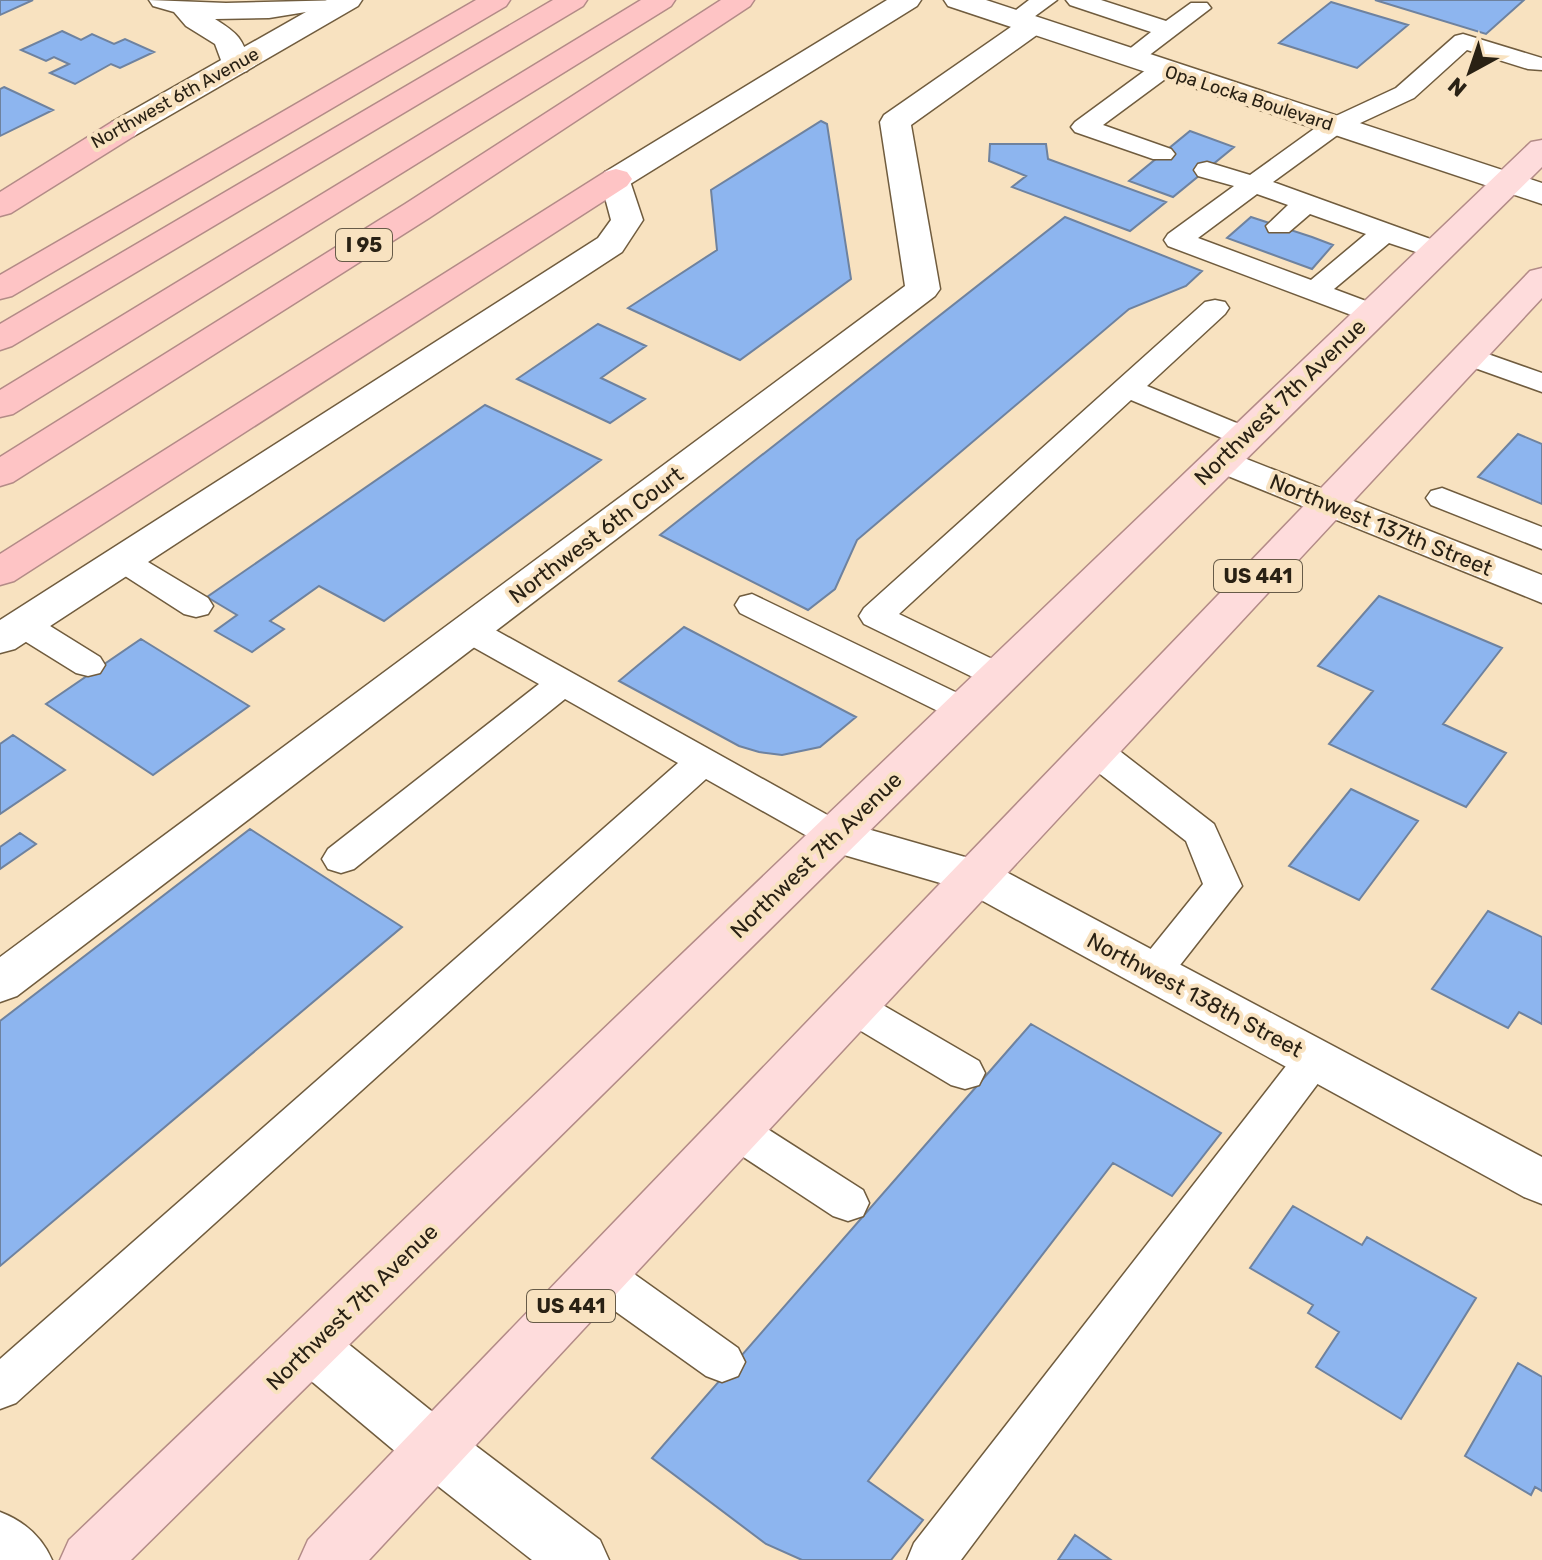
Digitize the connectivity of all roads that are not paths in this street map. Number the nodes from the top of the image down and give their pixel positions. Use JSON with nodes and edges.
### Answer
{"nodes":[{"id":1,"x":333,"y":0,"type":"edge"},
{"id":2,"x":348,"y":0,"type":"edge"},
{"id":3,"x":496,"y":0,"type":"edge"},
{"id":4,"x":573,"y":0,"type":"edge"},
{"id":5,"x":661,"y":0,"type":"edge"},
{"id":6,"x":907,"y":0,"type":"edge"},
{"id":7,"x":958,"y":0,"type":"edge"},
{"id":8,"x":1078,"y":0,"type":"edge"},
{"id":9,"x":1179,"y":2,"type":"edge"},
{"id":10,"x":174,"y":4,"type":"edge"},
{"id":11,"x":732,"y":5,"type":"edge"},
{"id":12,"x":1031,"y":15,"type":"edge"},
{"id":13,"x":1169,"y":30,"type":"junction"},
{"id":14,"x":1130,"y":58,"type":"junction"},
{"id":15,"x":236,"y":65,"type":"junction"},
{"id":16,"x":1163,"y":69,"type":"junction"},
{"id":17,"x":1536,"y":70,"type":"edge"},
{"id":18,"x":1334,"y":126,"type":"junction"},
{"id":19,"x":123,"y":129,"type":"junction"},
{"id":20,"x":1130,"y":142,"type":"junction"},
{"id":21,"x":1542,"y":149,"type":"edge"},
{"id":22,"x":1221,"y":175,"type":"junction"},
{"id":23,"x":616,"y":179,"type":"junction"},
{"id":24,"x":1508,"y":183,"type":"junction"},
{"id":25,"x":0,"y":192,"type":"edge"},
{"id":26,"x":1280,"y":192,"type":"junction"},
{"id":27,"x":1542,"y":194,"type":"edge"},
{"id":28,"x":1308,"y":202,"type":"junction"},
{"id":29,"x":0,"y":206,"type":"edge"},
{"id":30,"x":1339,"y":214,"type":"junction"},
{"id":31,"x":1251,"y":217,"type":"dead end"},
{"id":32,"x":1279,"y":226,"type":"dead end"},
{"id":33,"x":1386,"y":231,"type":"junction"},
{"id":34,"x":1312,"y":237,"type":"dead end"},
{"id":35,"x":1437,"y":251,"type":"junction"},
{"id":36,"x":1538,"y":288,"type":"edge"},
{"id":37,"x":0,"y":289,"type":"edge"},
{"id":38,"x":1315,"y":291,"type":"junction"},
{"id":39,"x":1215,"y":308,"type":"dead end"},
{"id":40,"x":1372,"y":313,"type":"junction"},
{"id":41,"x":0,"y":339,"type":"edge"},
{"id":42,"x":1468,"y":356,"type":"junction"},
{"id":43,"x":1542,"y":383,"type":"edge"},
{"id":44,"x":1127,"y":388,"type":"junction"},
{"id":45,"x":0,"y":406,"type":"edge"},
{"id":46,"x":1233,"y":448,"type":"junction"},
{"id":47,"x":0,"y":474,"type":"edge"},
{"id":48,"x":1442,"y":498,"type":"dead end"},
{"id":49,"x":1327,"y":503,"type":"junction"},
{"id":50,"x":1498,"y":521,"type":"junction"},
{"id":51,"x":1542,"y":539,"type":"edge"},
{"id":52,"x":122,"y":560,"type":"junction"},
{"id":53,"x":1467,"y":560,"type":"junction"},
{"id":54,"x":0,"y":572,"type":"edge"},
{"id":55,"x":1542,"y":590,"type":"edge"},
{"id":56,"x":752,"y":605,"type":"dead end"},
{"id":57,"x":196,"y":606,"type":"dead end"},
{"id":58,"x":469,"y":630,"type":"junction"},
{"id":59,"x":11,"y":632,"type":"edge"},
{"id":60,"x":88,"y":665,"type":"dead end"},
{"id":61,"x":999,"y":676,"type":"junction"},
{"id":62,"x":563,"y":683,"type":"junction"},
{"id":63,"x":964,"y":710,"type":"junction"},
{"id":64,"x":1095,"y":751,"type":"junction"},
{"id":65,"x":703,"y":761,"type":"junction"},
{"id":66,"x":836,"y":836,"type":"junction"},
{"id":67,"x":341,"y":859,"type":"dead end"},
{"id":68,"x":977,"y":877,"type":"junction"},
{"id":69,"x":1152,"y":972,"type":"junction"},
{"id":70,"x":0,"y":983,"type":"edge"},
{"id":71,"x":855,"y":1008,"type":"junction"},
{"id":72,"x":1314,"y":1059,"type":"junction"},
{"id":73,"x":965,"y":1073,"type":"dead end"},
{"id":74,"x":737,"y":1131,"type":"junction"},
{"id":75,"x":1542,"y":1182,"type":"edge"},
{"id":76,"x":848,"y":1203,"type":"dead end"},
{"id":77,"x":600,"y":1275,"type":"junction"},
{"id":78,"x":311,"y":1347,"type":"junction"},
{"id":79,"x":722,"y":1362,"type":"dead end"},
{"id":80,"x":0,"y":1388,"type":"edge"},
{"id":81,"x":435,"y":1449,"type":"junction"},
{"id":82,"x":0,"y":1535,"type":"edge"},
{"id":83,"x":28,"y":1560,"type":"edge"},
{"id":84,"x":90,"y":1560,"type":"edge"},
{"id":85,"x":329,"y":1560,"type":"edge"},
{"id":86,"x":579,"y":1560,"type":"edge"},
{"id":87,"x":931,"y":1560,"type":"edge"}],
"edges":[{"from":1,"to":10,"type":"street"},
{"from":2,"to":15,"type":"street","name":"Northwest 6th Avenue"},
{"from":3,"to":37,"type":"highway"},
{"from":4,"to":41,"type":"highway"},
{"from":5,"to":45,"type":"highway"},
{"from":6,"to":23,"type":"street"},
{"from":7,"to":12,"type":"street","name":"Opa Locka Boulevard"},
{"from":8,"to":13,"type":"lane"},
{"from":9,"to":13,"type":"lane"},
{"from":10,"to":15,"type":"street"},
{"from":11,"to":47,"type":"highway","number":"I 95"},
{"from":12,"to":14,"type":"street","name":"Opa Locka Boulevard"},
{"from":12,"to":58,"type":"street","name":"Northwest 6th Court"},
{"from":13,"to":14,"type":"lane"},
{"from":14,"to":16,"type":"street","name":"Opa Locka Boulevard"},
{"from":15,"to":19,"type":"street","name":"Northwest 6th Avenue"},
{"from":16,"to":18,"type":"street","name":"Opa Locka Boulevard"},
{"from":16,"to":20,"type":"lane"},
{"from":17,"to":18,"type":"lane"},
{"from":18,"to":22,"type":"lane"},
{"from":18,"to":24,"type":"street","name":"Opa Locka Boulevard"},
{"from":19,"to":25,"type":"street","name":"Northwest 6th Avenue"},
{"from":19,"to":29,"type":"highway"},
{"from":20,"to":20,"type":"lane"},
{"from":21,"to":24,"type":"main road","name":"Northwest 7th Avenue"},
{"from":22,"to":26,"type":"lane"},
{"from":22,"to":38,"type":"lane"},
{"from":23,"to":52,"type":"street"},
{"from":23,"to":54,"type":"highway"},
{"from":24,"to":27,"type":"street","name":"Opa Locka Boulevard"},
{"from":24,"to":35,"type":"main road","name":"Northwest 7th Avenue"},
{"from":26,"to":28,"type":"lane"},
{"from":26,"to":31,"type":"lane"},
{"from":28,"to":30,"type":"lane"},
{"from":28,"to":32,"type":"lane"},
{"from":30,"to":33,"type":"lane"},
{"from":30,"to":34,"type":"lane"},
{"from":33,"to":35,"type":"lane"},
{"from":33,"to":38,"type":"lane"},
{"from":35,"to":40,"type":"main road","name":"Northwest 7th Avenue"},
{"from":36,"to":42,"type":"main road","number":"US 441"},
{"from":38,"to":40,"type":"lane"},
{"from":39,"to":44,"type":"lane"},
{"from":40,"to":46,"type":"main road","name":"Northwest 7th Avenue"},
{"from":42,"to":43,"type":"lane"},
{"from":42,"to":49,"type":"main road","number":"US 441"},
{"from":44,"to":46,"type":"lane"},
{"from":44,"to":61,"type":"lane"},
{"from":46,"to":49,"type":"street","name":"Northwest 137th Street"},
{"from":46,"to":61,"type":"main road","name":"Northwest 7th Avenue"},
{"from":48,"to":50,"type":"lane"},
{"from":49,"to":53,"type":"street","name":"Northwest 137th Street"},
{"from":49,"to":64,"type":"main road","number":"US 441"},
{"from":50,"to":51,"type":"lane"},
{"from":50,"to":53,"type":"lane"},
{"from":52,"to":57,"type":"lane"},
{"from":52,"to":59,"type":"street"},
{"from":53,"to":55,"type":"street","name":"Northwest 137th Street"},
{"from":56,"to":63,"type":"lane"},
{"from":58,"to":62,"type":"lane"},
{"from":58,"to":70,"type":"street","name":"Northwest 6th Court"},
{"from":59,"to":60,"type":"lane"},
{"from":61,"to":63,"type":"main road","name":"Northwest 7th Avenue"},
{"from":62,"to":65,"type":"lane"},
{"from":62,"to":67,"type":"lane"},
{"from":63,"to":66,"type":"main road","name":"Northwest 7th Avenue"},
{"from":64,"to":68,"type":"main road","number":"US 441"},
{"from":64,"to":69,"type":"lane"},
{"from":65,"to":66,"type":"lane"},
{"from":65,"to":80,"type":"lane"},
{"from":66,"to":68,"type":"street","name":"Northwest 138th Street"},
{"from":66,"to":78,"type":"main road","name":"Northwest 7th Avenue"},
{"from":68,"to":69,"type":"street","name":"Northwest 138th Street"},
{"from":68,"to":71,"type":"main road","number":"US 441"},
{"from":69,"to":72,"type":"street","name":"Northwest 138th Street"},
{"from":71,"to":73,"type":"lane"},
{"from":71,"to":74,"type":"main road","number":"US 441"},
{"from":72,"to":75,"type":"street","name":"Northwest 138th Street"},
{"from":72,"to":87,"type":"lane"},
{"from":74,"to":76,"type":"lane"},
{"from":74,"to":77,"type":"main road","number":"US 441"},
{"from":77,"to":79,"type":"lane"},
{"from":77,"to":81,"type":"main road","number":"US 441"},
{"from":78,"to":81,"type":"street"},
{"from":78,"to":84,"type":"main road","name":"Northwest 7th Avenue"},
{"from":81,"to":85,"type":"main road","number":"US 441"},
{"from":81,"to":86,"type":"street"},
{"from":82,"to":83,"type":"lane"}]}
